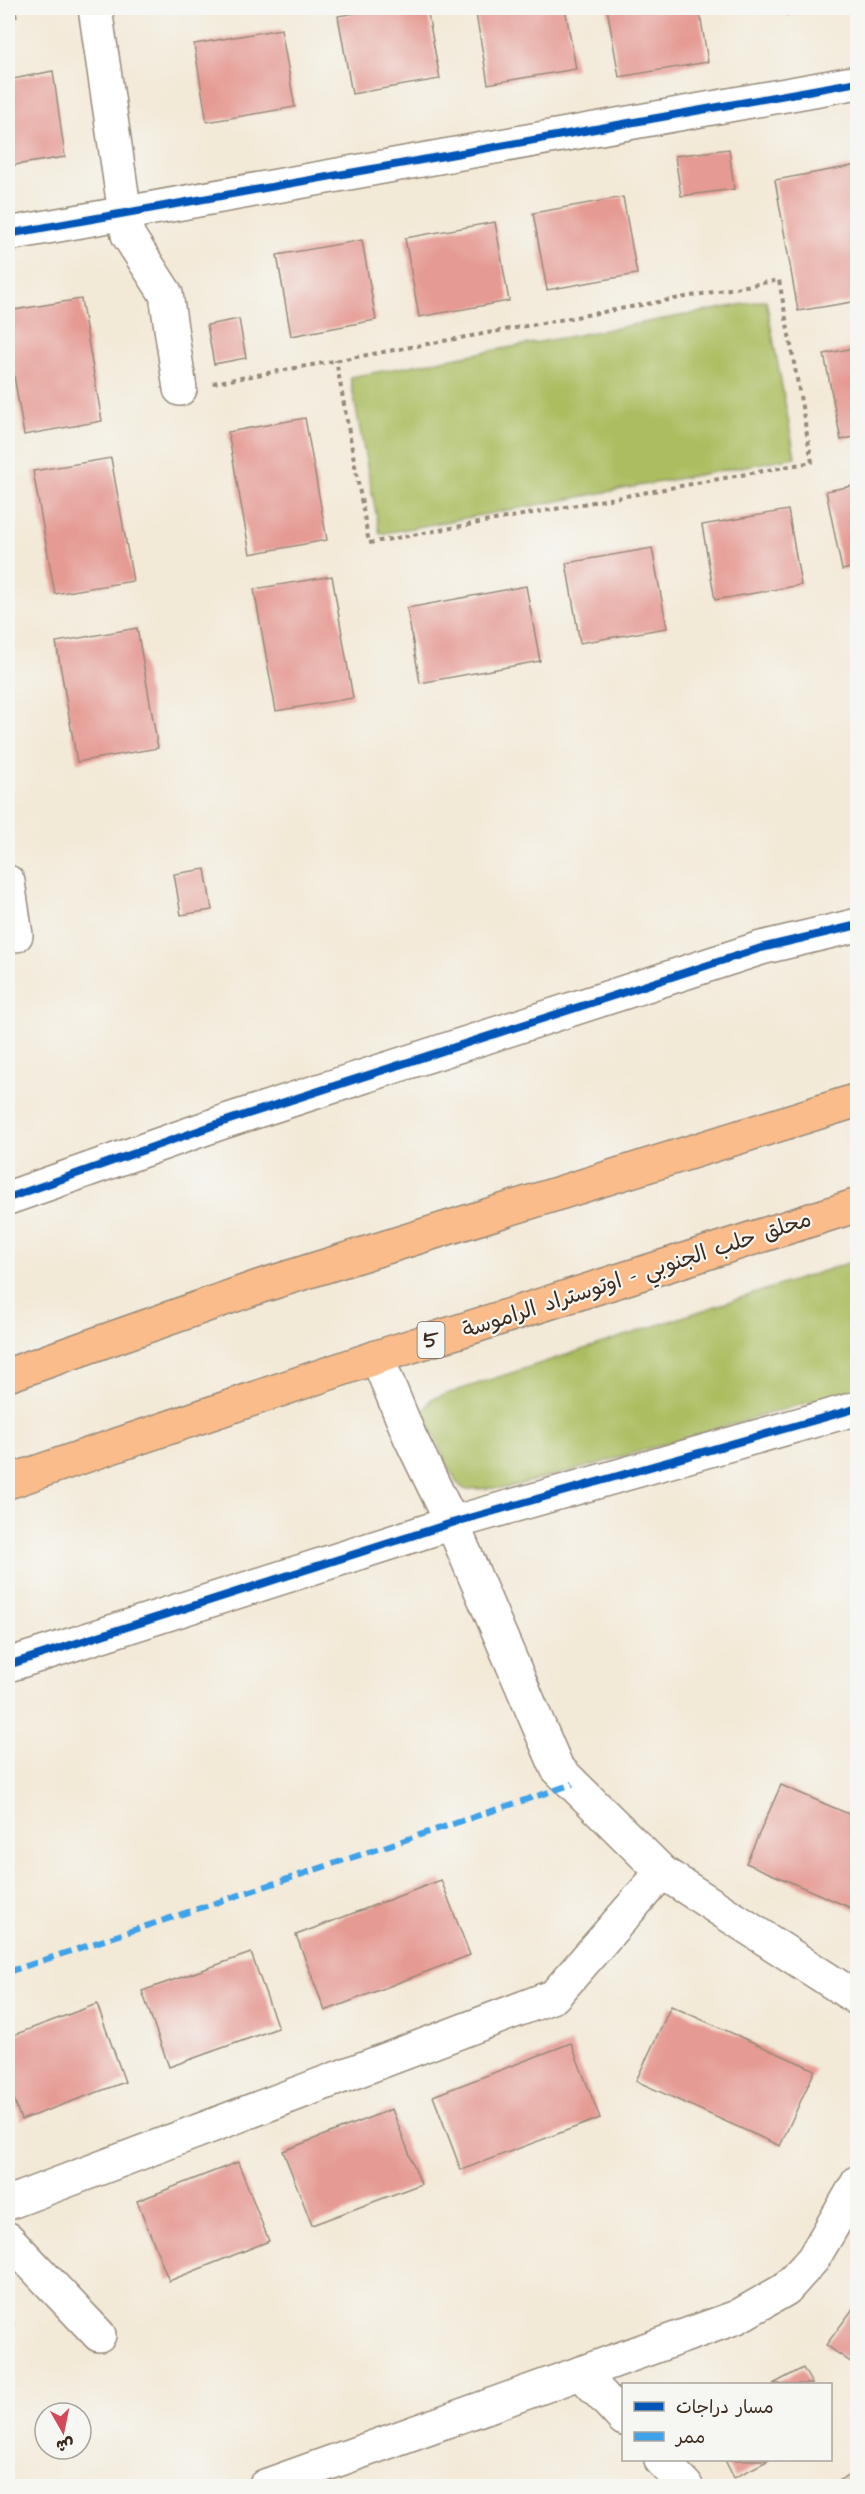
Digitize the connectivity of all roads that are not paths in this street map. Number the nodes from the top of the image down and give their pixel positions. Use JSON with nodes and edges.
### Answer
{"nodes":[{"id":1,"x":95,"y":8,"type":"edge"},
{"id":2,"x":858,"y":82,"type":"edge"},
{"id":3,"x":125,"y":214,"type":"junction"},
{"id":4,"x":8,"y":234,"type":"edge"},
{"id":5,"x":180,"y":389,"type":"road end"},
{"id":6,"x":8,"y":882,"type":"edge"},
{"id":7,"x":858,"y":925,"type":"edge"},
{"id":8,"x":8,"y":936,"type":"edge"},
{"id":9,"x":858,"y":1100,"type":"edge"},
{"id":10,"x":8,"y":1198,"type":"edge"},
{"id":11,"x":858,"y":1204,"type":"edge"},
{"id":12,"x":377,"y":1357,"type":"junction"},
{"id":13,"x":8,"y":1375,"type":"edge"},
{"id":14,"x":858,"y":1408,"type":"edge"},
{"id":15,"x":8,"y":1482,"type":"edge"},
{"id":16,"x":452,"y":1523,"type":"junction"},
{"id":17,"x":8,"y":1665,"type":"edge"},
{"id":18,"x":662,"y":1872,"type":"junction"},
{"id":19,"x":858,"y":1999,"type":"edge"},
{"id":20,"x":858,"y":2182,"type":"edge"},
{"id":21,"x":8,"y":2204,"type":"edge"},
{"id":22,"x":8,"y":2239,"type":"edge"},
{"id":23,"x":99,"y":2335,"type":"dead end"},
{"id":24,"x":581,"y":2373,"type":"junction"},
{"id":25,"x":622,"y":2417,"type":"edge"},
{"id":26,"x":662,"y":2461,"type":"edge"},
{"id":27,"x":265,"y":2487,"type":"edge"},
{"id":28,"x":687,"y":2487,"type":"edge"}],
"edges":[{"from":1,"to":3,"type":"street"},
{"from":2,"to":3,"type":"street"},
{"from":3,"to":4,"type":"street"},
{"from":3,"to":5,"type":"street"},
{"from":6,"to":8,"type":"street"},
{"from":7,"to":10,"type":"street"},
{"from":9,"to":13,"type":"highway"},
{"from":11,"to":12,"type":"highway","name":"محلق حلب الجنوبي - اوتوستراد الراموسة","number":"5"},
{"from":12,"to":15,"type":"highway","name":"محلق حلب الجنوبي - اوتوستراد الراموسة","number":"5"},
{"from":12,"to":16,"type":"street"},
{"from":14,"to":16,"type":"street"},
{"from":16,"to":17,"type":"street"},
{"from":16,"to":18,"type":"street"},
{"from":18,"to":19,"type":"street"},
{"from":18,"to":21,"type":"street"},
{"from":20,"to":24,"type":"street"},
{"from":22,"to":23,"type":"street"},
{"from":24,"to":25,"type":"street"},
{"from":24,"to":27,"type":"street"},
{"from":26,"to":28,"type":"street"}]}
